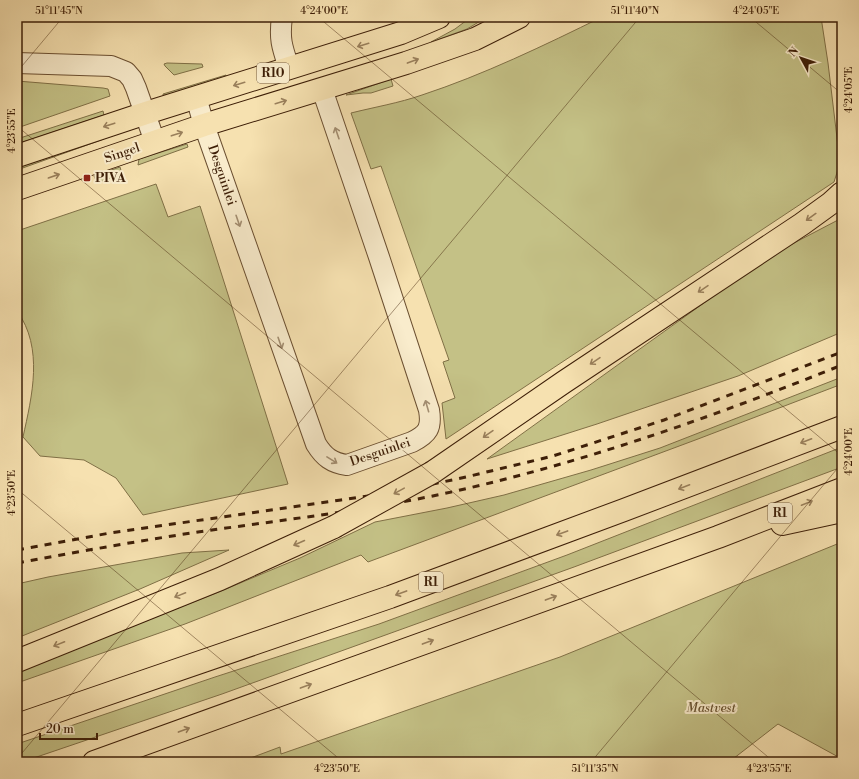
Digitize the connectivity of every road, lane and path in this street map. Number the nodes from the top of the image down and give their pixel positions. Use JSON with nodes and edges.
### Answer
{"nodes":[{"id":1,"x":282,"y":17,"type":"edge"},
{"id":2,"x":439,"y":17,"type":"edge"},
{"id":3,"x":519,"y":17,"type":"edge"},
{"id":4,"x":17,"y":63,"type":"edge"},
{"id":5,"x":289,"y":68,"type":"junction"},
{"id":6,"x":322,"y":89,"type":"junction"},
{"id":7,"x":196,"y":97,"type":"junction"},
{"id":8,"x":146,"y":113,"type":"junction"},
{"id":9,"x":204,"y":125,"type":"junction"},
{"id":10,"x":155,"y":142,"type":"junction"},
{"id":11,"x":17,"y":156,"type":"edge"},
{"id":12,"x":17,"y":189,"type":"edge"},
{"id":13,"x":842,"y":193,"type":"edge"},
{"id":14,"x":842,"y":427,"type":"edge"},
{"id":15,"x":842,"y":489,"type":"edge"},
{"id":16,"x":842,"y":511,"type":"edge"},
{"id":17,"x":718,"y":538,"type":"junction"},
{"id":18,"x":17,"y":661,"type":"edge"},
{"id":19,"x":17,"y":725,"type":"edge"},
{"id":20,"x":94,"y":762,"type":"edge"}],
"edges":[{"from":1,"to":5,"type":"street"},
{"from":2,"to":5,"type":"main road","number":"R10","one_way":true},
{"from":6,"to":3,"type":"main road","number":"R10","one_way":true},
{"from":4,"to":8,"type":"street"},
{"from":5,"to":7,"type":"main road","number":"R10","one_way":true},
{"from":9,"to":6,"type":"main road","number":"R10","one_way":true},
{"from":9,"to":6,"type":"street","name":"Desguinlei","one_way":true},
{"from":7,"to":8,"type":"main road","number":"R10"},
{"from":7,"to":9,"type":"street","name":"Desguinlei"},
{"from":8,"to":10,"type":"street"},
{"from":8,"to":11,"type":"main road","number":"R10","one_way":true},
{"from":10,"to":9,"type":"main road","name":"Singel","number":"R10","one_way":true},
{"from":12,"to":10,"type":"main road","name":"Singel","number":"R10","one_way":true},
{"from":13,"to":18,"type":"main road","one_way":true,"bridge":true},
{"from":14,"to":19,"type":"main road","number":"R1","one_way":true},
{"from":17,"to":15,"type":"main road","number":"R1","one_way":true},
{"from":16,"to":17,"type":"main road"},
{"from":20,"to":17,"type":"main road","number":"R1","one_way":true}]}
